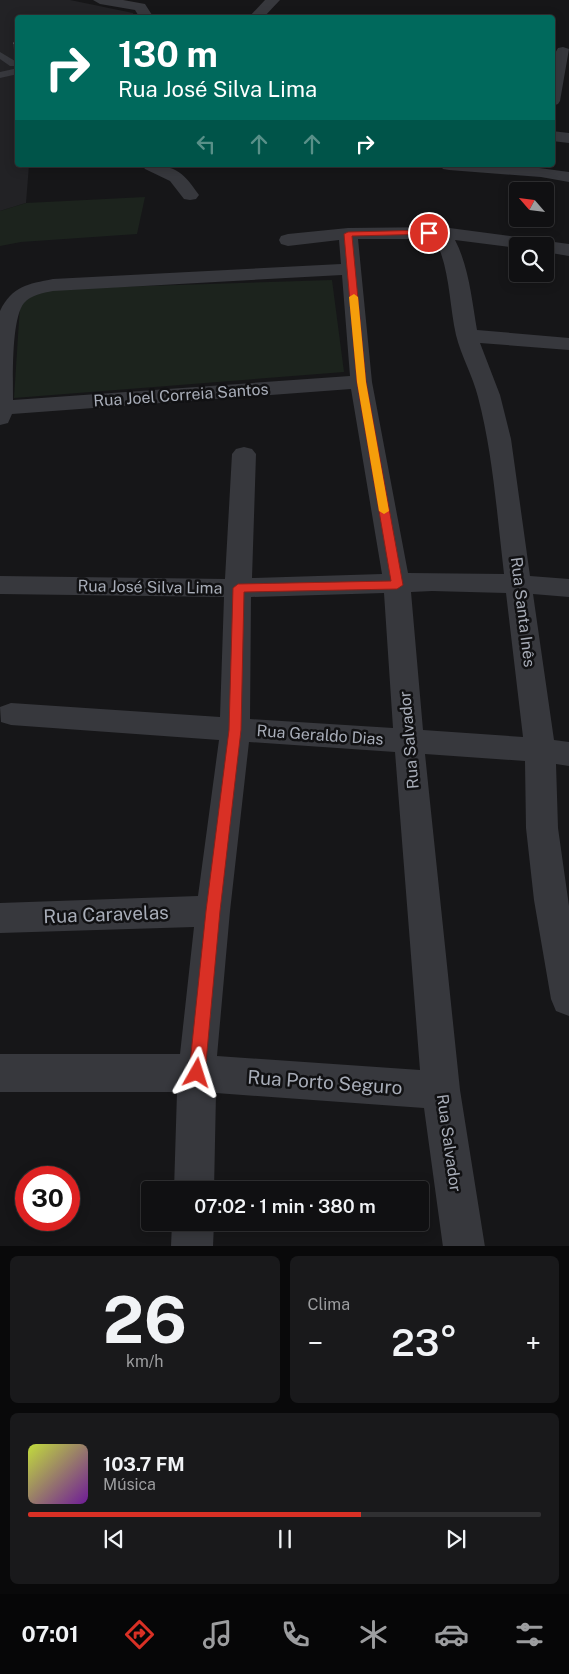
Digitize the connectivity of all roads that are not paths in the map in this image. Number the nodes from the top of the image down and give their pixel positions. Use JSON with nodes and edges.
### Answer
{"nodes":[{"id":1,"x":100,"y":0,"type":"edge"},
{"id":2,"x":273,"y":0,"type":"edge"},
{"id":3,"x":144,"y":8,"type":"edge"},
{"id":4,"x":258,"y":15,"type":"edge"},
{"id":5,"x":562,"y":51,"type":"edge"},
{"id":6,"x":0,"y":55,"type":"edge"},
{"id":7,"x":15,"y":64,"type":"edge"},
{"id":8,"x":15,"y":72,"type":"edge"},
{"id":9,"x":0,"y":75,"type":"edge"},
{"id":10,"x":555,"y":86,"type":"edge"},
{"id":11,"x":555,"y":136,"type":"edge"},
{"id":12,"x":569,"y":138,"type":"edge"},
{"id":13,"x":155,"y":167,"type":"edge"},
{"id":14,"x":475,"y":167,"type":"edge"},
{"id":15,"x":569,"y":177,"type":"edge"},
{"id":16,"x":190,"y":194,"type":"dead end"},
{"id":17,"x":442,"y":233,"type":"junction"},
{"id":18,"x":348,"y":234,"type":"junction"},
{"id":19,"x":288,"y":240,"type":"dead end"},
{"id":20,"x":509,"y":241,"type":"edge"},
{"id":21,"x":554,"y":248,"type":"edge"},
{"id":22,"x":569,"y":250,"type":"edge"},
{"id":23,"x":351,"y":269,"type":"junction"},
{"id":24,"x":467,"y":336,"type":"junction"},
{"id":25,"x":569,"y":344,"type":"edge"},
{"id":26,"x":361,"y":382,"type":"junction"},
{"id":27,"x":1,"y":413,"type":"edge"},
{"id":28,"x":244,"y":454,"type":"dead end"},
{"id":29,"x":520,"y":584,"type":"junction"},
{"id":30,"x":0,"y":585,"type":"edge"},
{"id":31,"x":397,"y":585,"type":"junction"},
{"id":32,"x":238,"y":588,"type":"junction"},
{"id":33,"x":569,"y":588,"type":"edge"},
{"id":34,"x":12,"y":714,"type":"dead end"},
{"id":35,"x":235,"y":730,"type":"junction"},
{"id":36,"x":409,"y":741,"type":"junction"},
{"id":37,"x":555,"y":752,"type":"edge"},
{"id":38,"x":213,"y":911,"type":"junction"},
{"id":39,"x":0,"y":918,"type":"edge"},
{"id":40,"x":569,"y":999,"type":"edge"},
{"id":41,"x":0,"y":1073,"type":"edge"},
{"id":42,"x":197,"y":1073,"type":"junction"},
{"id":43,"x":441,"y":1090,"type":"junction"},
{"id":44,"x":194,"y":1181,"type":"edge"},
{"id":45,"x":193,"y":1231,"type":"edge"},
{"id":46,"x":192,"y":1246,"type":"edge"},
{"id":47,"x":464,"y":1246,"type":"edge"}],
"edges":[{"from":1,"to":3,"type":"street"},
{"from":2,"to":4,"type":"street"},
{"from":5,"to":10,"type":"street"},
{"from":6,"to":7,"type":"lane"},
{"from":8,"to":9,"type":"lane"},
{"from":11,"to":12,"type":"street"},
{"from":13,"to":16,"type":"street"},
{"from":14,"to":15,"type":"street"},
{"from":17,"to":18,"type":"street"},
{"from":17,"to":20,"type":"street"},
{"from":17,"to":24,"type":"street","name":"Rua Santa Inês"},
{"from":18,"to":19,"type":"street"},
{"from":18,"to":23,"type":"street","name":"Rua Salvador"},
{"from":21,"to":22,"type":"street"},
{"from":23,"to":26,"type":"street","name":"Rua Salvador"},
{"from":23,"to":27,"type":"street"},
{"from":24,"to":25,"type":"street"},
{"from":24,"to":29,"type":"street","name":"Rua Santa Inês"},
{"from":26,"to":27,"type":"street","name":"Rua Joel Correia Santos"},
{"from":26,"to":31,"type":"street","name":"Rua Salvador"},
{"from":28,"to":32,"type":"street"},
{"from":29,"to":31,"type":"street","name":"Rua José Silva Lima"},
{"from":29,"to":33,"type":"street","name":"Rua José Silva Lima"},
{"from":29,"to":37,"type":"street","name":"Rua Santa Inês"},
{"from":30,"to":32,"type":"street","name":"Rua José Silva Lima"},
{"from":31,"to":32,"type":"street","name":"Rua José Silva Lima"},
{"from":31,"to":36,"type":"street","name":"Rua Salvador"},
{"from":32,"to":35,"type":"street"},
{"from":34,"to":35,"type":"street","name":"Rua Geraldo Dias"},
{"from":35,"to":36,"type":"street","name":"Rua Geraldo Dias"},
{"from":35,"to":38,"type":"street"},
{"from":36,"to":37,"type":"street","name":"Rua Geraldo Dias"},
{"from":36,"to":43,"type":"street","name":"Rua Salvador"},
{"from":37,"to":40,"type":"street","name":"Rua Santa Inês"},
{"from":38,"to":39,"type":"street","name":"Rua Caravelas"},
{"from":38,"to":42,"type":"street"},
{"from":41,"to":42,"type":"street","name":"Rua Porto Seguro"},
{"from":42,"to":43,"type":"street","name":"Rua Porto Seguro"},
{"from":42,"to":44,"type":"street"},
{"from":43,"to":47,"type":"street","name":"Rua Salvador"},
{"from":45,"to":46,"type":"street"}]}
